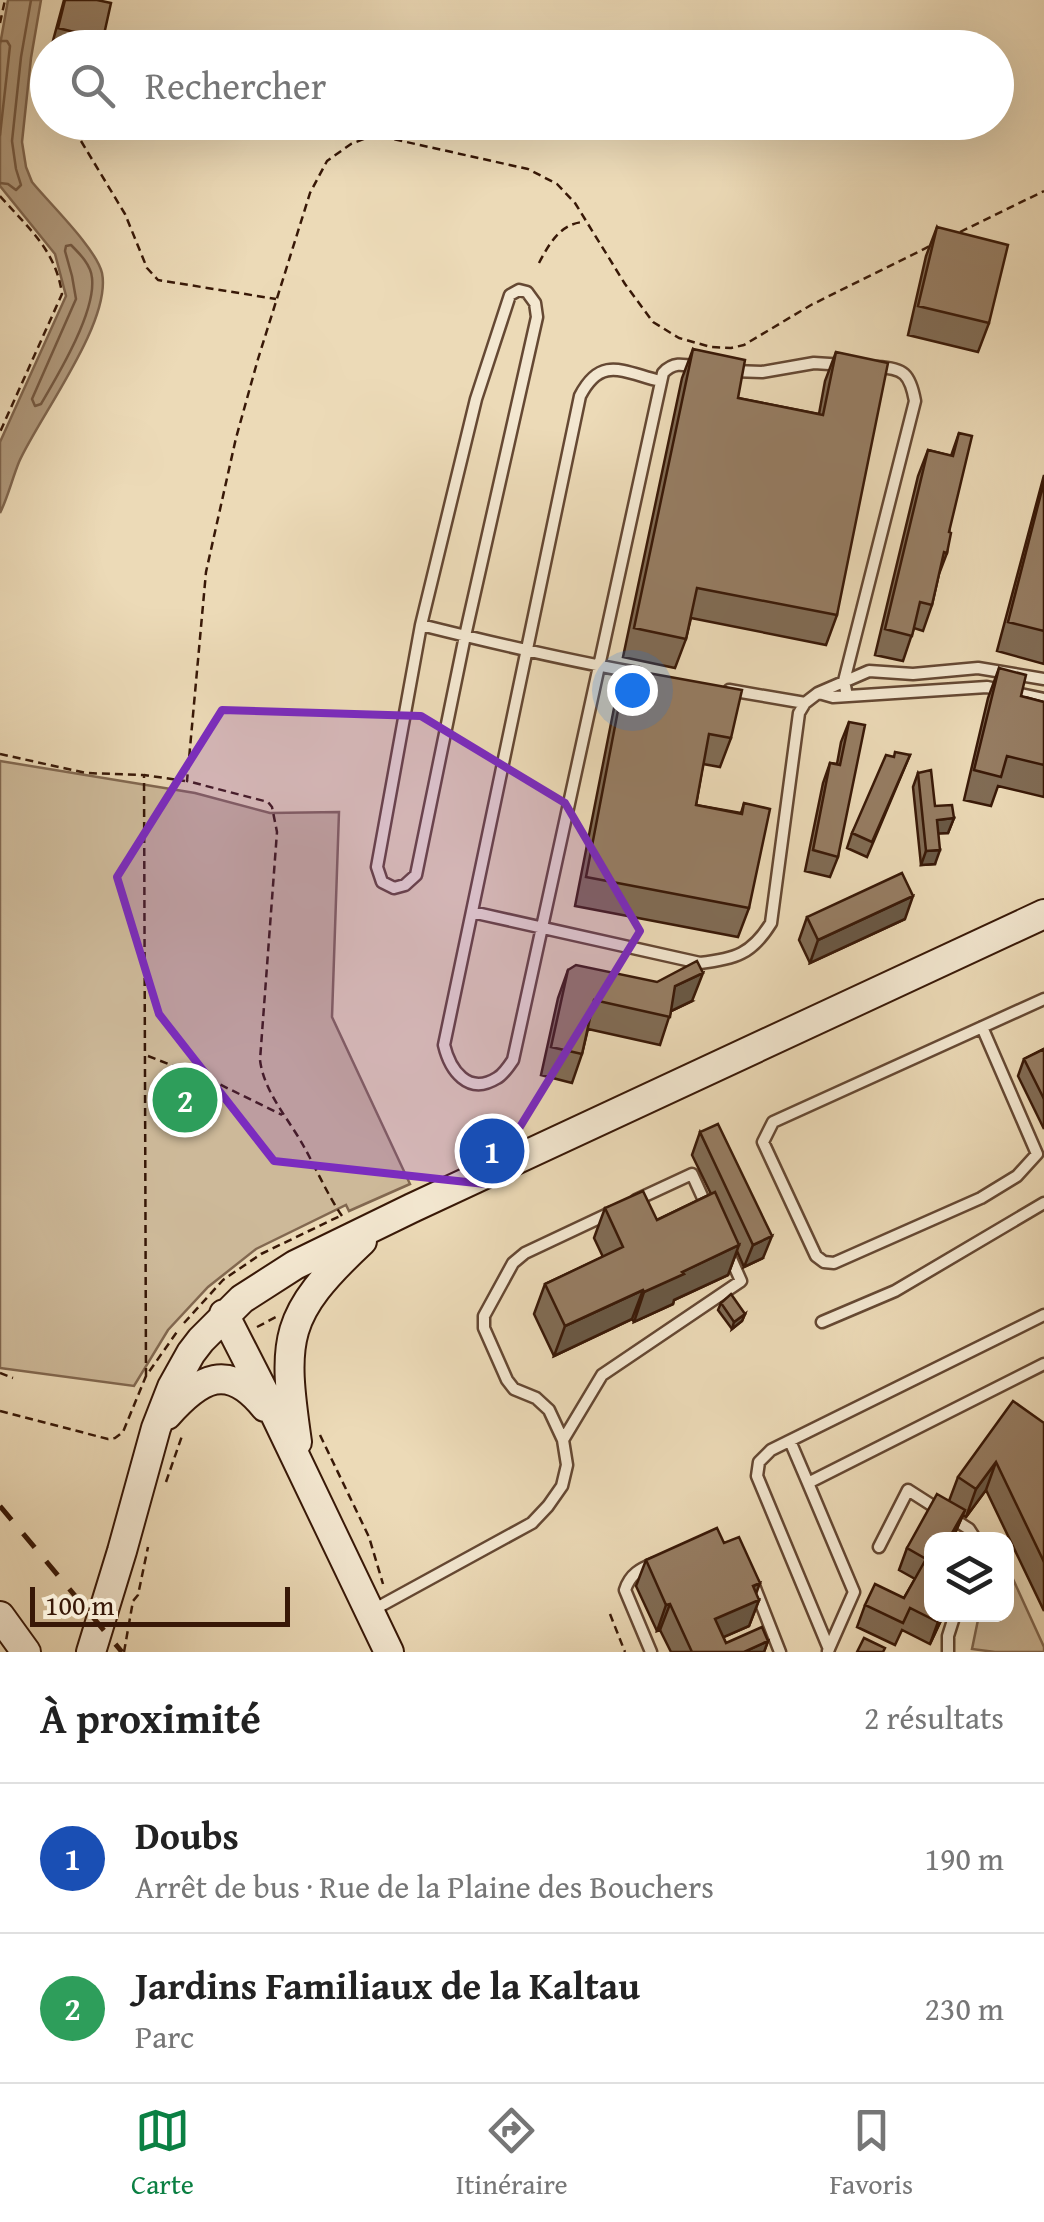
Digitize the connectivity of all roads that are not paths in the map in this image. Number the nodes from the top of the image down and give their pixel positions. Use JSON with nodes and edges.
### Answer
{"nodes":[{"id":1,"x":852,"y":365,"type":"edge"},
{"id":2,"x":872,"y":366,"type":"edge"},
{"id":3,"x":710,"y":370,"type":"edge"},
{"id":4,"x":727,"y":371,"type":"edge"},
{"id":5,"x":660,"y":382,"type":"junction"},
{"id":6,"x":420,"y":625,"type":"junction"},
{"id":7,"x":465,"y":636,"type":"junction"},
{"id":8,"x":526,"y":652,"type":"junction"},
{"id":9,"x":599,"y":666,"type":"junction"},
{"id":10,"x":655,"y":676,"type":"edge"},
{"id":11,"x":1044,"y":680,"type":"edge"},
{"id":12,"x":844,"y":681,"type":"junction"},
{"id":13,"x":711,"y":686,"type":"edge"},
{"id":14,"x":818,"y":693,"type":"junction"},
{"id":15,"x":847,"y":696,"type":"junction"},
{"id":16,"x":1044,"y":699,"type":"edge"},
{"id":17,"x":805,"y":703,"type":"junction"},
{"id":18,"x":472,"y":912,"type":"junction"},
{"id":19,"x":1044,"y":914,"type":"edge"},
{"id":20,"x":542,"y":927,"type":"junction"},
{"id":21,"x":1044,"y":999,"type":"edge"},
{"id":22,"x":982,"y":1027,"type":"junction"},
{"id":23,"x":1044,"y":1203,"type":"edge"},
{"id":24,"x":708,"y":1210,"type":"edge"},
{"id":25,"x":381,"y":1223,"type":"junction"},
{"id":26,"x":725,"y":1245,"type":"edge"},
{"id":27,"x":224,"y":1314,"type":"junction"},
{"id":28,"x":1044,"y":1315,"type":"edge"},
{"id":29,"x":822,"y":1322,"type":"dead end"},
{"id":30,"x":1044,"y":1364,"type":"edge"},
{"id":31,"x":170,"y":1430,"type":"junction"},
{"id":32,"x":563,"y":1440,"type":"junction"},
{"id":33,"x":790,"y":1441,"type":"junction"},
{"id":34,"x":301,"y":1468,"type":"junction"},
{"id":35,"x":808,"y":1483,"type":"junction"},
{"id":36,"x":970,"y":1532,"type":"edge"},
{"id":37,"x":879,"y":1546,"type":"dead end"},
{"id":38,"x":669,"y":1556,"type":"edge"},
{"id":39,"x":752,"y":1580,"type":"edge"},
{"id":40,"x":370,"y":1611,"type":"junction"},
{"id":41,"x":0,"y":1616,"type":"edge"},
{"id":42,"x":953,"y":1622,"type":"edge"},
{"id":43,"x":828,"y":1650,"type":"edge"},
{"id":44,"x":26,"y":1652,"type":"edge"},
{"id":45,"x":96,"y":1652,"type":"edge"},
{"id":46,"x":390,"y":1652,"type":"edge"},
{"id":47,"x":651,"y":1652,"type":"edge"},
{"id":48,"x":780,"y":1652,"type":"edge"},
{"id":49,"x":948,"y":1652,"type":"edge"}],
"edges":[{"from":1,"to":4,"type":"lane"},
{"from":2,"to":12,"type":"lane"},
{"from":3,"to":5,"type":"lane"},
{"from":5,"to":8,"type":"lane"},
{"from":5,"to":9,"type":"lane"},
{"from":6,"to":7,"type":"lane"},
{"from":6,"to":7,"type":"lane"},
{"from":6,"to":7,"type":"lane"},
{"from":7,"to":8,"type":"lane"},
{"from":8,"to":9,"type":"lane"},
{"from":8,"to":18,"type":"lane"},
{"from":9,"to":10,"type":"lane"},
{"from":9,"to":20,"type":"lane"},
{"from":11,"to":12,"type":"lane"},
{"from":12,"to":14,"type":"lane"},
{"from":12,"to":15,"type":"lane"},
{"from":13,"to":17,"type":"lane"},
{"from":14,"to":15,"type":"lane"},
{"from":14,"to":17,"type":"lane"},
{"from":15,"to":16,"type":"lane"},
{"from":17,"to":20,"type":"lane"},
{"from":18,"to":20,"type":"lane"},
{"from":18,"to":20,"type":"lane"},
{"from":19,"to":25,"type":"street"},
{"from":21,"to":22,"type":"lane"},
{"from":22,"to":22,"type":"lane"},
{"from":23,"to":29,"type":"lane"},
{"from":24,"to":32,"type":"lane"},
{"from":25,"to":27,"type":"street"},
{"from":25,"to":34,"type":"street"},
{"from":26,"to":32,"type":"lane"},
{"from":27,"to":31,"type":"street"},
{"from":27,"to":34,"type":"street"},
{"from":28,"to":33,"type":"lane"},
{"from":30,"to":35,"type":"lane"},
{"from":31,"to":34,"type":"street"},
{"from":31,"to":45,"type":"street"},
{"from":32,"to":40,"type":"lane"},
{"from":33,"to":35,"type":"lane"},
{"from":33,"to":43,"type":"lane"},
{"from":34,"to":40,"type":"street"},
{"from":35,"to":43,"type":"lane"},
{"from":36,"to":37,"type":"lane"},
{"from":38,"to":47,"type":"lane"},
{"from":39,"to":48,"type":"lane"},
{"from":40,"to":46,"type":"street"},
{"from":41,"to":44,"type":"street"},
{"from":42,"to":49,"type":"lane"}]}
